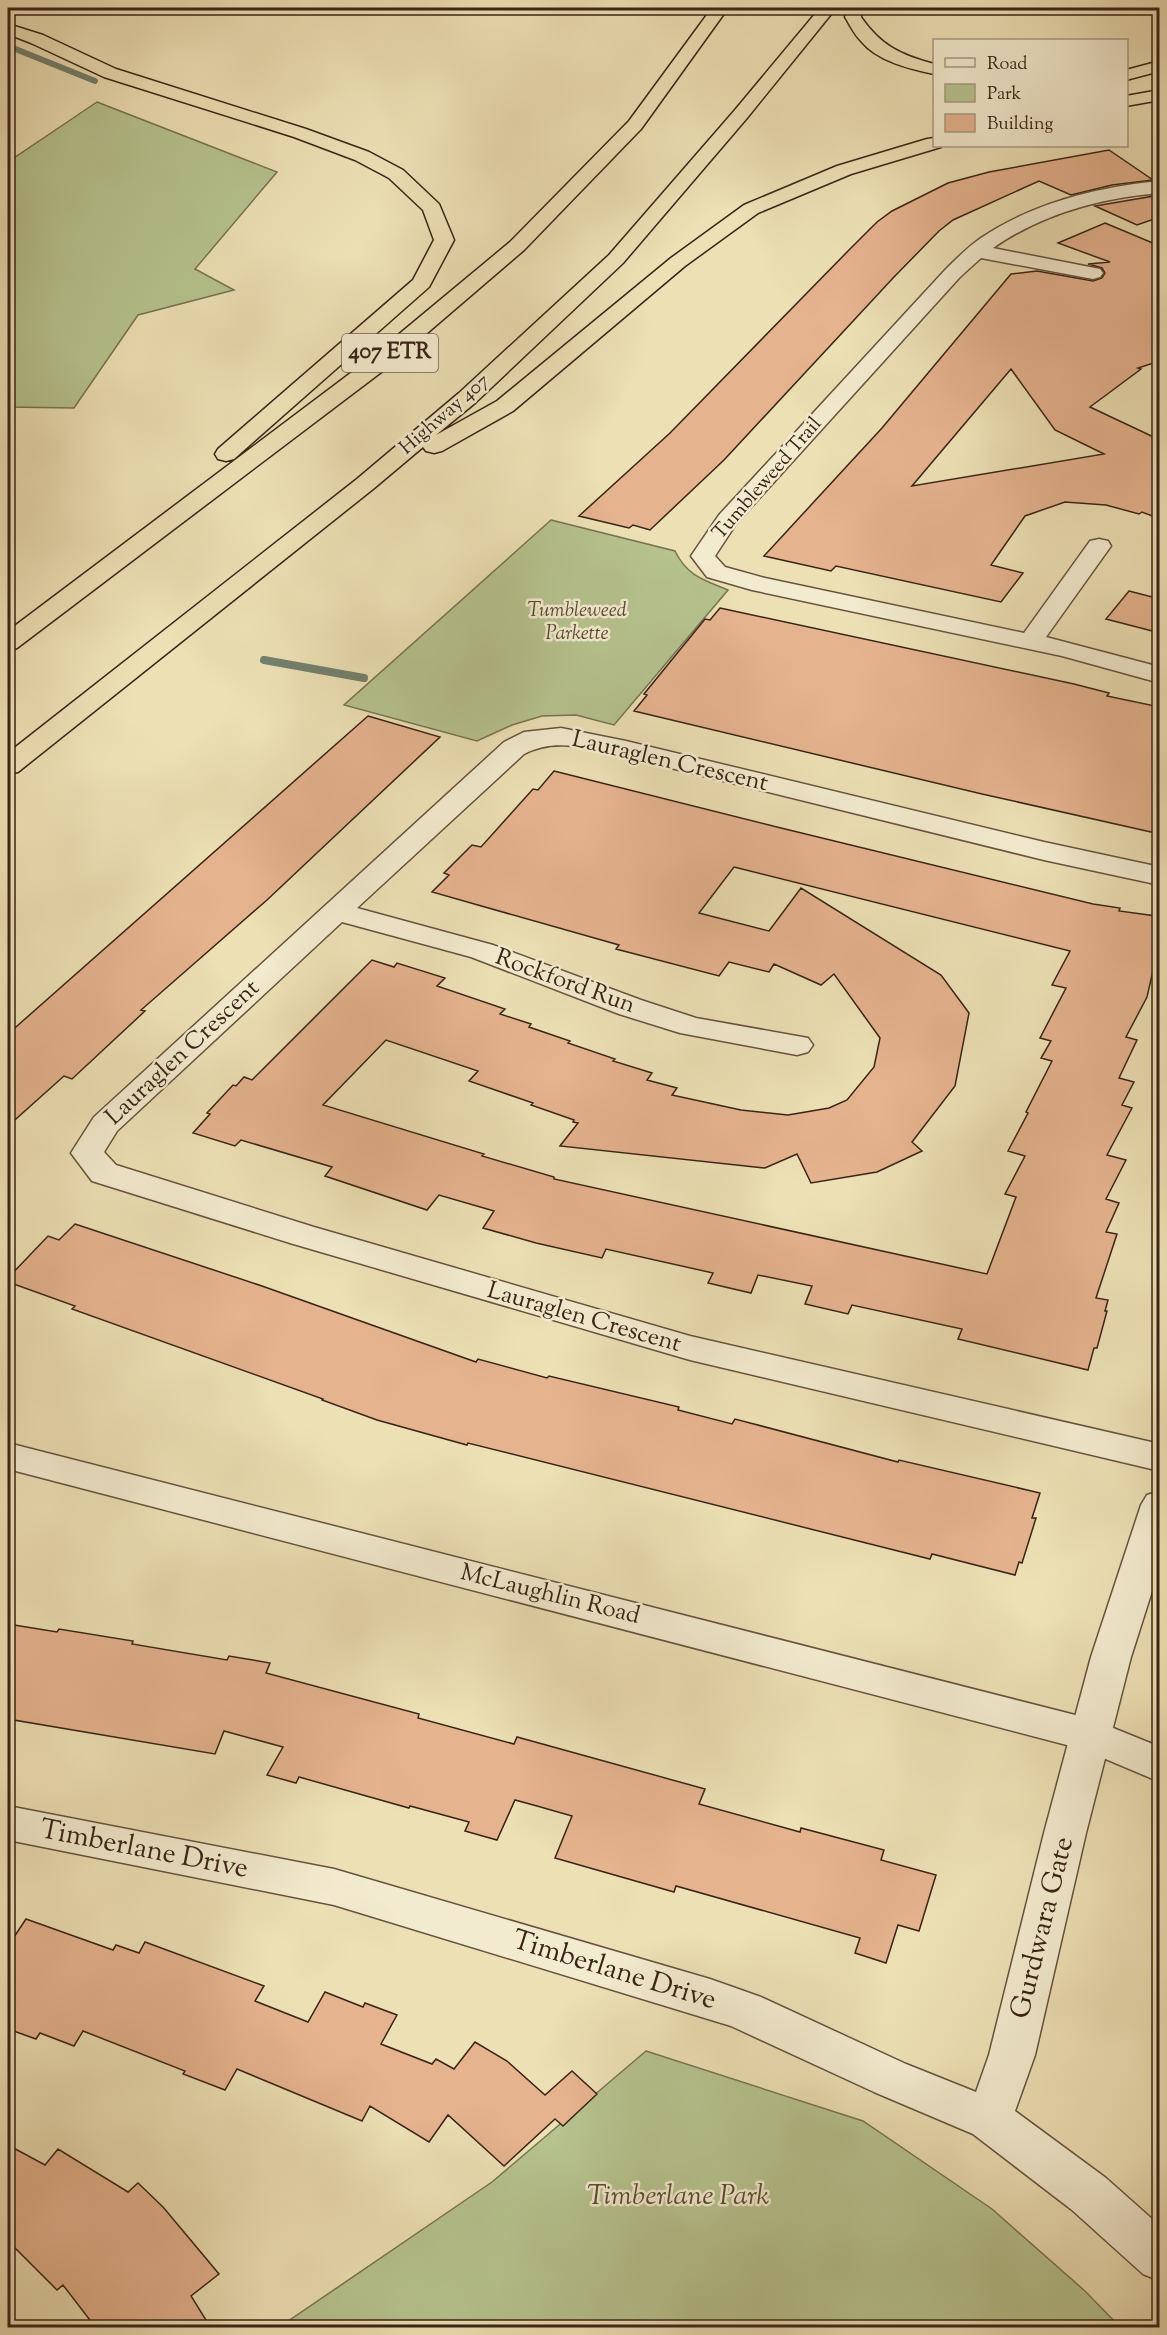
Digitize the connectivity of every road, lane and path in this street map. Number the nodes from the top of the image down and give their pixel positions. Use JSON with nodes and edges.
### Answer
{"nodes":[{"id":1,"x":26,"y":8,"type":"edge"},
{"id":2,"x":93,"y":8,"type":"edge"},
{"id":3,"x":720,"y":8,"type":"edge"},
{"id":4,"x":828,"y":8,"type":"edge"},
{"id":5,"x":855,"y":8,"type":"edge"},
{"id":6,"x":8,"y":29,"type":"edge"},
{"id":7,"x":1160,"y":66,"type":"edge"},
{"id":8,"x":933,"y":69,"type":"edge"},
{"id":9,"x":1128,"y":74,"type":"edge"},
{"id":10,"x":1160,"y":95,"type":"edge"},
{"id":11,"x":1128,"y":101,"type":"edge"},
{"id":12,"x":933,"y":143,"type":"edge"},
{"id":13,"x":1160,"y":187,"type":"edge"},
{"id":14,"x":977,"y":251,"type":"junction"},
{"id":15,"x":1093,"y":273,"type":"dead end"},
{"id":16,"x":365,"y":484,"type":"junction"},
{"id":17,"x":1099,"y":546,"type":"dead end"},
{"id":18,"x":137,"y":547,"type":"junction"},
{"id":19,"x":1030,"y":642,"type":"junction"},
{"id":20,"x":8,"y":644,"type":"edge"},
{"id":21,"x":1160,"y":675,"type":"edge"},
{"id":22,"x":8,"y":766,"type":"edge"},
{"id":23,"x":1160,"y":876,"type":"edge"},
{"id":24,"x":335,"y":911,"type":"junction"},
{"id":25,"x":797,"y":1045,"type":"dead end"},
{"id":26,"x":8,"y":1456,"type":"edge"},
{"id":27,"x":1160,"y":1458,"type":"edge"},
{"id":28,"x":1160,"y":1505,"type":"edge"},
{"id":29,"x":1091,"y":1735,"type":"junction"},
{"id":30,"x":1160,"y":1738,"type":"edge"},
{"id":31,"x":1160,"y":1764,"type":"edge"},
{"id":32,"x":8,"y":1823,"type":"edge"},
{"id":33,"x":989,"y":2119,"type":"junction"},
{"id":34,"x":1160,"y":2258,"type":"edge"}],
"edges":[{"from":1,"to":2,"type":"street"},
{"from":3,"to":18,"type":"highway","number":"407 ETR"},
{"from":4,"to":16,"type":"highway","name":"Highway 407"},
{"from":5,"to":8,"type":"highway"},
{"from":6,"to":18,"type":"highway"},
{"from":7,"to":9,"type":"highway"},
{"from":10,"to":11,"type":"highway"},
{"from":12,"to":16,"type":"highway"},
{"from":13,"to":14,"type":"street","name":"Tumbleweed Trail"},
{"from":14,"to":15,"type":"street"},
{"from":14,"to":19,"type":"street","name":"Tumbleweed Trail"},
{"from":16,"to":22,"type":"highway","name":"Highway 407"},
{"from":17,"to":19,"type":"street"},
{"from":18,"to":20,"type":"highway","number":"407 ETR"},
{"from":19,"to":21,"type":"street","name":"Tumbleweed Trail"},
{"from":23,"to":24,"type":"street","name":"Lauraglen Crescent"},
{"from":24,"to":25,"type":"street","name":"Rockford Run"},
{"from":24,"to":27,"type":"street","name":"Lauraglen Crescent"},
{"from":26,"to":29,"type":"street","name":"McLaughlin Road"},
{"from":28,"to":29,"type":"street","name":"Gurdwara Gate"},
{"from":29,"to":30,"type":"street"},
{"from":29,"to":31,"type":"street"},
{"from":29,"to":33,"type":"street","name":"Gurdwara Gate"},
{"from":32,"to":33,"type":"street","name":"Timberlane Drive"},
{"from":33,"to":34,"type":"street","name":"Timberlane Drive"}]}
